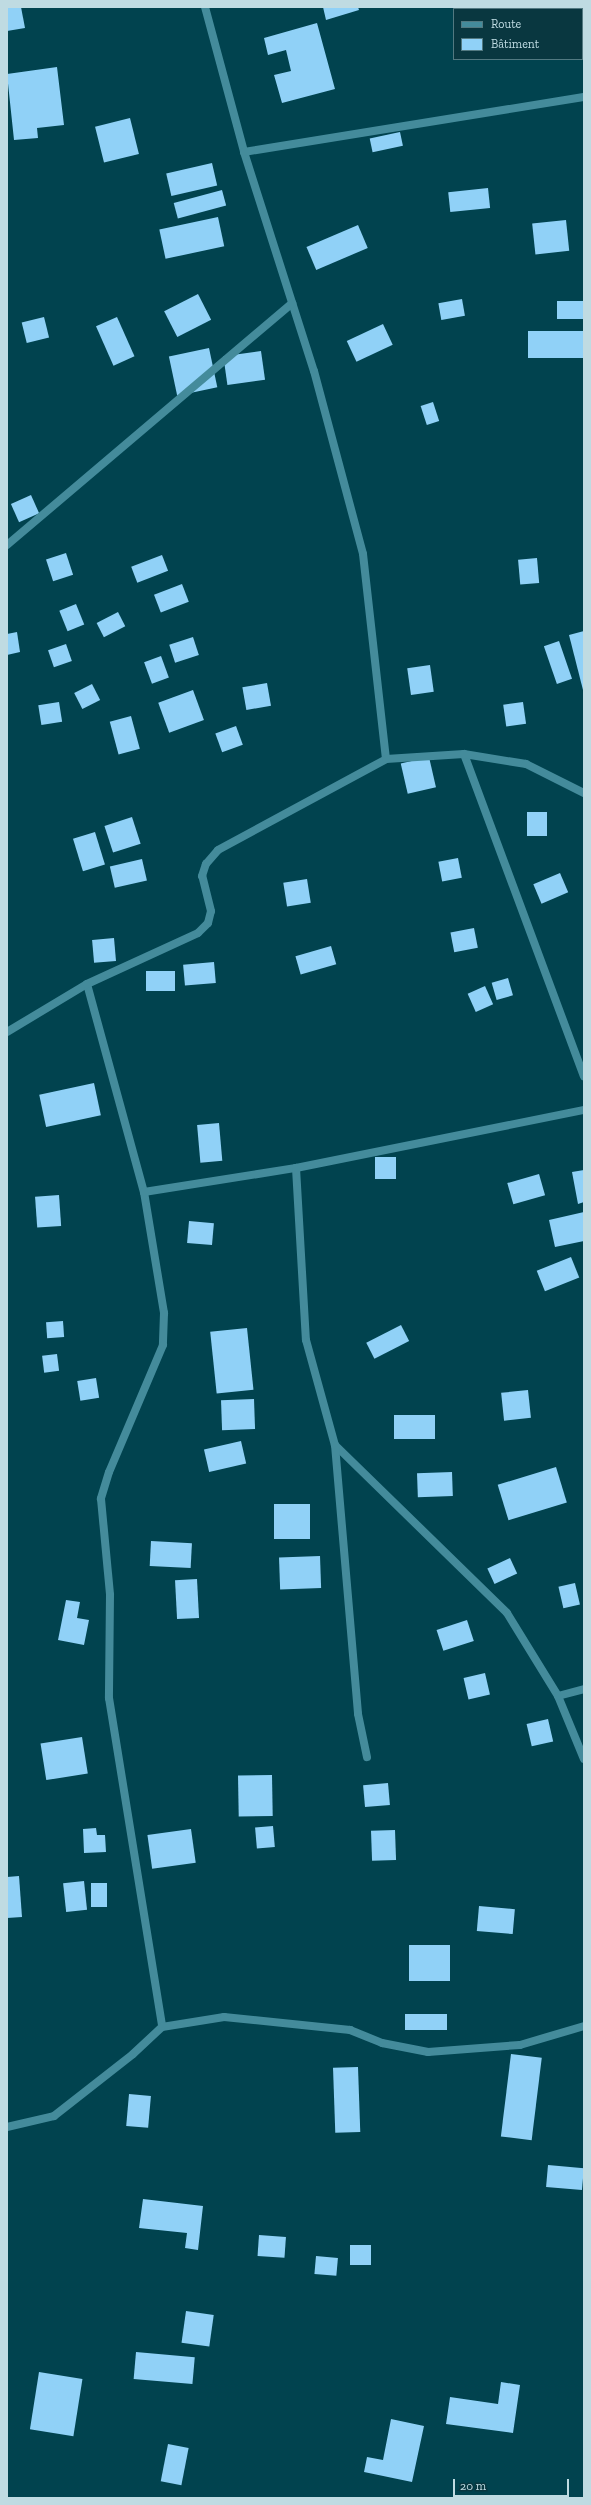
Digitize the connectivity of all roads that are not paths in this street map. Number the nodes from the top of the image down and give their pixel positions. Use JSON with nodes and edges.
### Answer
{"nodes":[{"id":1,"x":205,"y":7,"type":"edge"},
{"id":2,"x":584,"y":97,"type":"edge"},
{"id":3,"x":244,"y":152,"type":"junction"},
{"id":4,"x":292,"y":303,"type":"junction"},
{"id":5,"x":7,"y":545,"type":"edge"},
{"id":6,"x":464,"y":754,"type":"junction"},
{"id":7,"x":386,"y":759,"type":"junction"},
{"id":8,"x":584,"y":793,"type":"edge"},
{"id":9,"x":87,"y":984,"type":"junction"},
{"id":10,"x":7,"y":1032,"type":"edge"},
{"id":11,"x":584,"y":1076,"type":"edge"},
{"id":12,"x":584,"y":1110,"type":"edge"},
{"id":13,"x":296,"y":1168,"type":"junction"},
{"id":14,"x":144,"y":1192,"type":"junction"},
{"id":15,"x":334,"y":1446,"type":"junction"},
{"id":16,"x":584,"y":1689,"type":"edge"},
{"id":17,"x":558,"y":1696,"type":"junction"},
{"id":18,"x":367,"y":1756,"type":"dead end"},
{"id":19,"x":584,"y":1759,"type":"edge"},
{"id":20,"x":584,"y":2026,"type":"edge"},
{"id":21,"x":162,"y":2027,"type":"junction"},
{"id":22,"x":7,"y":2127,"type":"edge"}],
"edges":[{"from":1,"to":3,"type":"street"},
{"from":2,"to":3,"type":"street"},
{"from":3,"to":4,"type":"street"},
{"from":4,"to":5,"type":"street"},
{"from":4,"to":7,"type":"street"},
{"from":6,"to":7,"type":"street"},
{"from":6,"to":8,"type":"street"},
{"from":6,"to":11,"type":"street"},
{"from":7,"to":9,"type":"street"},
{"from":9,"to":10,"type":"street"},
{"from":9,"to":14,"type":"street"},
{"from":12,"to":13,"type":"street"},
{"from":13,"to":14,"type":"street"},
{"from":13,"to":15,"type":"street"},
{"from":14,"to":21,"type":"street"},
{"from":15,"to":17,"type":"street"},
{"from":15,"to":18,"type":"street"},
{"from":16,"to":17,"type":"street"},
{"from":17,"to":19,"type":"street"},
{"from":20,"to":21,"type":"street"},
{"from":21,"to":22,"type":"street"}]}
